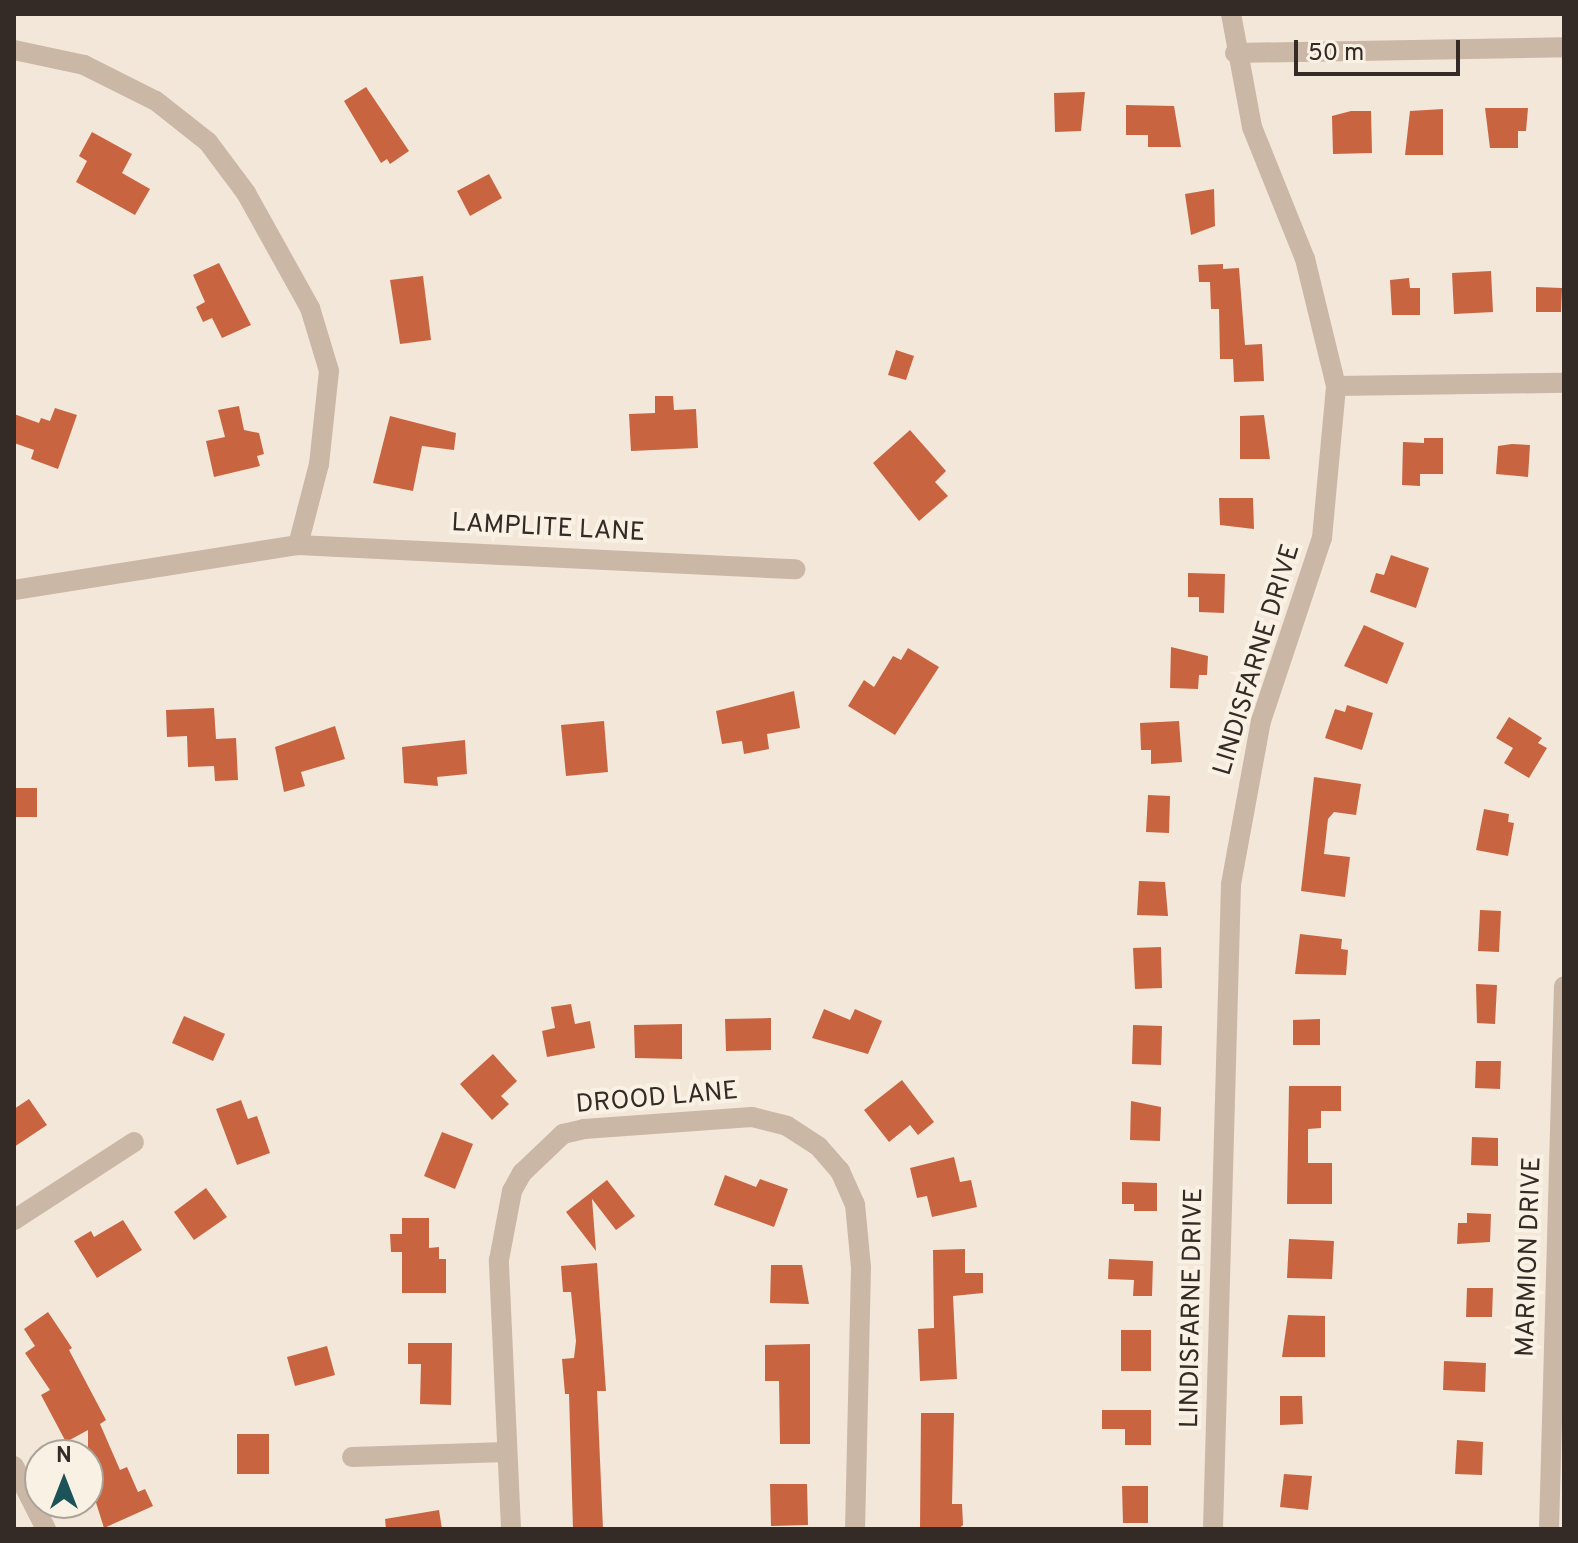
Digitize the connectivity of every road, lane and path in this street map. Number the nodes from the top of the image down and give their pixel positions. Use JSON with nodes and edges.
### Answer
{"nodes":[{"id":1,"x":1231,"y":14,"type":"edge"},
{"id":2,"x":1564,"y":47,"type":"edge"},
{"id":3,"x":14,"y":50,"type":"edge"},
{"id":4,"x":1235,"y":53,"type":"junction"},
{"id":5,"x":1564,"y":383,"type":"edge"},
{"id":6,"x":1336,"y":386,"type":"junction"},
{"id":7,"x":298,"y":545,"type":"junction"},
{"id":8,"x":795,"y":569,"type":"dead end"},
{"id":9,"x":14,"y":590,"type":"edge"},
{"id":10,"x":1564,"y":986,"type":"edge"},
{"id":11,"x":134,"y":1142,"type":"dead end"},
{"id":12,"x":14,"y":1220,"type":"edge"},
{"id":13,"x":506,"y":1452,"type":"junction"},
{"id":14,"x":352,"y":1457,"type":"dead end"},
{"id":15,"x":14,"y":1466,"type":"edge"},
{"id":16,"x":46,"y":1529,"type":"edge"},
{"id":17,"x":511,"y":1529,"type":"edge"},
{"id":18,"x":855,"y":1529,"type":"edge"},
{"id":19,"x":1213,"y":1529,"type":"edge"},
{"id":20,"x":1549,"y":1529,"type":"edge"}],
"edges":[{"from":1,"to":4,"type":"street","name":"LINDISFARNE DRIVE"},
{"from":2,"to":4,"type":"street"},
{"from":3,"to":7,"type":"street"},
{"from":4,"to":6,"type":"street","name":"LINDISFARNE DRIVE"},
{"from":5,"to":6,"type":"street"},
{"from":6,"to":19,"type":"street","name":"LINDISFARNE DRIVE"},
{"from":7,"to":8,"type":"street","name":"LAMPLITE LANE"},
{"from":7,"to":9,"type":"street","name":"LAMPLITE LANE"},
{"from":10,"to":20,"type":"street","name":"MARMION DRIVE"},
{"from":11,"to":12,"type":"street"},
{"from":13,"to":14,"type":"street"},
{"from":13,"to":17,"type":"street","name":"DROOD LANE"},
{"from":13,"to":18,"type":"street","name":"DROOD LANE"},
{"from":15,"to":16,"type":"street"}]}
